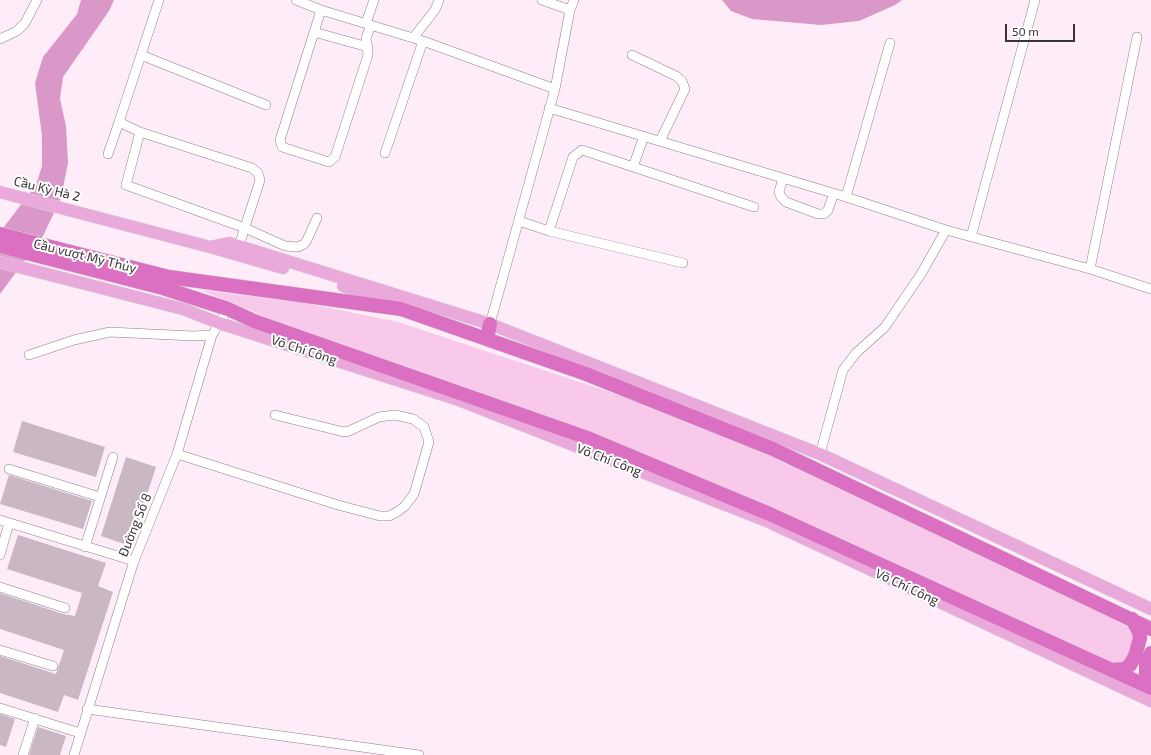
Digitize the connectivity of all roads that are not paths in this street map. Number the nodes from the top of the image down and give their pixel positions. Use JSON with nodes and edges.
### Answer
{"nodes":[{"id":1,"x":37,"y":0,"type":"edge"},
{"id":2,"x":159,"y":0,"type":"edge"},
{"id":3,"x":296,"y":0,"type":"edge"},
{"id":4,"x":374,"y":0,"type":"edge"},
{"id":5,"x":439,"y":0,"type":"edge"},
{"id":6,"x":542,"y":0,"type":"edge"},
{"id":7,"x":574,"y":0,"type":"edge"},
{"id":8,"x":1035,"y":0,"type":"edge"},
{"id":9,"x":321,"y":10,"type":"junction"},
{"id":10,"x":570,"y":10,"type":"junction"},
{"id":11,"x":368,"y":24,"type":"junction"},
{"id":12,"x":314,"y":32,"type":"junction"},
{"id":13,"x":1137,"y":37,"type":"dead end"},
{"id":14,"x":413,"y":38,"type":"junction"},
{"id":15,"x":0,"y":39,"type":"edge"},
{"id":16,"x":423,"y":41,"type":"junction"},
{"id":17,"x":890,"y":43,"type":"dead end"},
{"id":18,"x":368,"y":47,"type":"junction"},
{"id":19,"x":141,"y":55,"type":"junction"},
{"id":20,"x":632,"y":56,"type":"dead end"},
{"id":21,"x":555,"y":88,"type":"junction"},
{"id":22,"x":266,"y":105,"type":"dead end"},
{"id":23,"x":549,"y":108,"type":"junction"},
{"id":24,"x":119,"y":122,"type":"junction"},
{"id":25,"x":140,"y":132,"type":"junction"},
{"id":26,"x":644,"y":136,"type":"junction"},
{"id":27,"x":660,"y":141,"type":"junction"},
{"id":28,"x":385,"y":153,"type":"dead end"},
{"id":29,"x":108,"y":154,"type":"dead end"},
{"id":30,"x":633,"y":167,"type":"junction"},
{"id":31,"x":783,"y":178,"type":"junction"},
{"id":32,"x":0,"y":192,"type":"edge"},
{"id":33,"x":834,"y":193,"type":"junction"},
{"id":34,"x":846,"y":197,"type":"junction"},
{"id":35,"x":754,"y":207,"type":"dead end"},
{"id":36,"x":317,"y":218,"type":"dead end"},
{"id":37,"x":519,"y":222,"type":"junction"},
{"id":38,"x":245,"y":228,"type":"junction"},
{"id":39,"x":946,"y":230,"type":"junction"},
{"id":40,"x":549,"y":231,"type":"junction"},
{"id":41,"x":0,"y":234,"type":"edge"},
{"id":42,"x":971,"y":237,"type":"junction"},
{"id":43,"x":0,"y":246,"type":"edge"},
{"id":44,"x":239,"y":246,"type":"junction"},
{"id":45,"x":210,"y":247,"type":"junction"},
{"id":46,"x":0,"y":262,"type":"edge"},
{"id":47,"x":682,"y":263,"type":"dead end"},
{"id":48,"x":1090,"y":269,"type":"junction"},
{"id":49,"x":166,"y":282,"type":"junction"},
{"id":50,"x":1151,"y":288,"type":"edge"},
{"id":51,"x":228,"y":309,"type":"junction"},
{"id":52,"x":401,"y":309,"type":"junction"},
{"id":53,"x":219,"y":323,"type":"junction"},
{"id":54,"x":490,"y":324,"type":"junction"},
{"id":55,"x":212,"y":335,"type":"junction"},
{"id":56,"x":487,"y":339,"type":"junction"},
{"id":57,"x":28,"y":355,"type":"dead end"},
{"id":58,"x":275,"y":414,"type":"dead end"},
{"id":59,"x":177,"y":454,"type":"junction"},
{"id":60,"x":820,"y":454,"type":"junction"},
{"id":61,"x":113,"y":457,"type":"dead end"},
{"id":62,"x":9,"y":469,"type":"dead end"},
{"id":63,"x":100,"y":497,"type":"junction"},
{"id":64,"x":0,"y":520,"type":"edge"},
{"id":65,"x":9,"y":523,"type":"junction"},
{"id":66,"x":85,"y":546,"type":"junction"},
{"id":67,"x":0,"y":555,"type":"edge"},
{"id":68,"x":134,"y":561,"type":"junction"},
{"id":69,"x":0,"y":587,"type":"edge"},
{"id":70,"x":65,"y":608,"type":"dead end"},
{"id":71,"x":1151,"y":609,"type":"edge"},
{"id":72,"x":1132,"y":619,"type":"junction"},
{"id":73,"x":1151,"y":629,"type":"edge"},
{"id":74,"x":0,"y":650,"type":"edge"},
{"id":75,"x":1151,"y":653,"type":"edge"},
{"id":76,"x":53,"y":666,"type":"dead end"},
{"id":77,"x":1112,"y":670,"type":"junction"},
{"id":78,"x":1151,"y":687,"type":"edge"},
{"id":79,"x":1151,"y":701,"type":"edge"},
{"id":80,"x":0,"y":708,"type":"edge"},
{"id":81,"x":87,"y":709,"type":"junction"},
{"id":82,"x":36,"y":718,"type":"junction"},
{"id":83,"x":80,"y":733,"type":"junction"},
{"id":84,"x":23,"y":755,"type":"edge"},
{"id":85,"x":74,"y":755,"type":"edge"},
{"id":86,"x":419,"y":755,"type":"edge"}],
"edges":[{"from":1,"to":15,"type":"street"},
{"from":2,"to":19,"type":"street"},
{"from":3,"to":9,"type":"street"},
{"from":4,"to":11,"type":"street"},
{"from":5,"to":14,"type":"street"},
{"from":6,"to":10,"type":"street"},
{"from":7,"to":10,"type":"street"},
{"from":8,"to":42,"type":"street"},
{"from":9,"to":11,"type":"street"},
{"from":9,"to":12,"type":"street"},
{"from":10,"to":21,"type":"street"},
{"from":11,"to":14,"type":"street"},
{"from":11,"to":18,"type":"street"},
{"from":12,"to":18,"type":"street"},
{"from":12,"to":18,"type":"street"},
{"from":13,"to":48,"type":"street"},
{"from":14,"to":16,"type":"street"},
{"from":16,"to":21,"type":"street"},
{"from":16,"to":28,"type":"street"},
{"from":17,"to":34,"type":"street"},
{"from":19,"to":22,"type":"street"},
{"from":19,"to":24,"type":"street"},
{"from":20,"to":27,"type":"street"},
{"from":21,"to":23,"type":"street"},
{"from":23,"to":26,"type":"street"},
{"from":23,"to":37,"type":"street"},
{"from":24,"to":25,"type":"street"},
{"from":24,"to":29,"type":"street"},
{"from":25,"to":38,"type":"street"},
{"from":25,"to":38,"type":"street"},
{"from":26,"to":27,"type":"street"},
{"from":26,"to":30,"type":"street"},
{"from":27,"to":31,"type":"street"},
{"from":30,"to":35,"type":"street"},
{"from":30,"to":40,"type":"street"},
{"from":31,"to":33,"type":"street"},
{"from":31,"to":33,"type":"street"},
{"from":32,"to":45,"type":"main road","name":"Cầu Kỳ Hà 2"},
{"from":33,"to":34,"type":"street"},
{"from":34,"to":39,"type":"street"},
{"from":36,"to":38,"type":"street"},
{"from":37,"to":40,"type":"street"},
{"from":37,"to":54,"type":"street"},
{"from":38,"to":44,"type":"street"},
{"from":39,"to":42,"type":"street"},
{"from":39,"to":60,"type":"street"},
{"from":40,"to":47,"type":"street"},
{"from":41,"to":49,"type":"highway","name":"Cầu vượt Mỹ Thủy"},
{"from":42,"to":48,"type":"street"},
{"from":43,"to":49,"type":"highway","name":"Cầu vượt Mỹ Thủy"},
{"from":44,"to":45,"type":"main road"},
{"from":44,"to":54,"type":"main road"},
{"from":45,"to":52,"type":"main road"},
{"from":46,"to":53,"type":"main road","name":"Võ Chí Công"},
{"from":48,"to":50,"type":"street"},
{"from":49,"to":51,"type":"highway","name":"Võ Chí Công"},
{"from":49,"to":52,"type":"highway"},
{"from":51,"to":53,"type":"street","name":"Đường Số 8"},
{"from":51,"to":77,"type":"highway","name":"Võ Chí Công"},
{"from":52,"to":56,"type":"highway"},
{"from":53,"to":55,"type":"street","name":"Đường Số 8"},
{"from":53,"to":79,"type":"main road","name":"Võ Chí Công"},
{"from":54,"to":56,"type":"highway"},
{"from":54,"to":60,"type":"main road"},
{"from":55,"to":57,"type":"street"},
{"from":55,"to":59,"type":"street","name":"Đường Số 8"},
{"from":56,"to":72,"type":"highway"},
{"from":58,"to":59,"type":"street"},
{"from":59,"to":68,"type":"street","name":"Đường Số 8"},
{"from":60,"to":71,"type":"main road"},
{"from":61,"to":63,"type":"street"},
{"from":62,"to":63,"type":"street"},
{"from":63,"to":66,"type":"street"},
{"from":64,"to":65,"type":"street"},
{"from":65,"to":66,"type":"street"},
{"from":65,"to":67,"type":"street"},
{"from":66,"to":68,"type":"street"},
{"from":68,"to":81,"type":"street","name":"Đường Số 8"},
{"from":69,"to":70,"type":"street"},
{"from":72,"to":73,"type":"highway"},
{"from":72,"to":77,"type":"highway"},
{"from":74,"to":76,"type":"street"},
{"from":75,"to":78,"type":"highway"},
{"from":77,"to":78,"type":"highway","name":"Võ Chí Công"},
{"from":80,"to":82,"type":"street"},
{"from":81,"to":83,"type":"street","name":"Đường Số 8"},
{"from":81,"to":86,"type":"street"},
{"from":82,"to":83,"type":"street"},
{"from":82,"to":84,"type":"street"},
{"from":83,"to":85,"type":"street","name":"Đường Số 8"}]}
